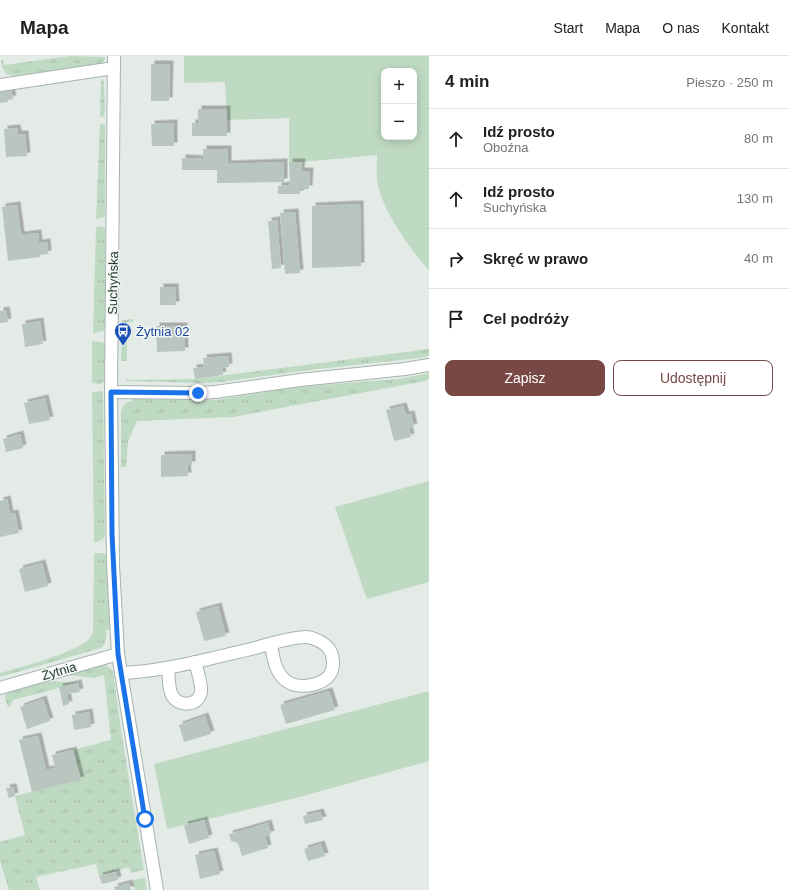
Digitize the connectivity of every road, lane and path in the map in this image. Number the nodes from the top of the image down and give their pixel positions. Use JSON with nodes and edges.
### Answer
{"nodes":[{"id":1,"x":114,"y":62,"type":"edge"},
{"id":2,"x":0,"y":85,"type":"edge"},
{"id":3,"x":429,"y":365,"type":"edge"},
{"id":4,"x":111,"y":392,"type":"junction"},
{"id":5,"x":271,"y":644,"type":"junction"},
{"id":6,"x":118,"y":654,"type":"junction"},
{"id":7,"x":195,"y":662,"type":"junction"},
{"id":8,"x":168,"y":668,"type":"junction"},
{"id":9,"x":121,"y":673,"type":"junction"},
{"id":10,"x":0,"y":688,"type":"edge"},
{"id":11,"x":157,"y":890,"type":"edge"}],
"edges":[{"from":1,"to":2,"type":"street"},
{"from":1,"to":4,"type":"street","name":"Suchyńska"},
{"from":3,"to":4,"type":"street"},
{"from":4,"to":6,"type":"street","name":"Suchyńska"},
{"from":5,"to":5,"type":"street"},
{"from":5,"to":7,"type":"street"},
{"from":6,"to":9,"type":"street","name":"Suchyńska"},
{"from":6,"to":10,"type":"street","name":"Żytnia"},
{"from":7,"to":8,"type":"street"},
{"from":7,"to":8,"type":"street"},
{"from":8,"to":9,"type":"street"},
{"from":9,"to":11,"type":"street","name":"Suchyńska"}]}
